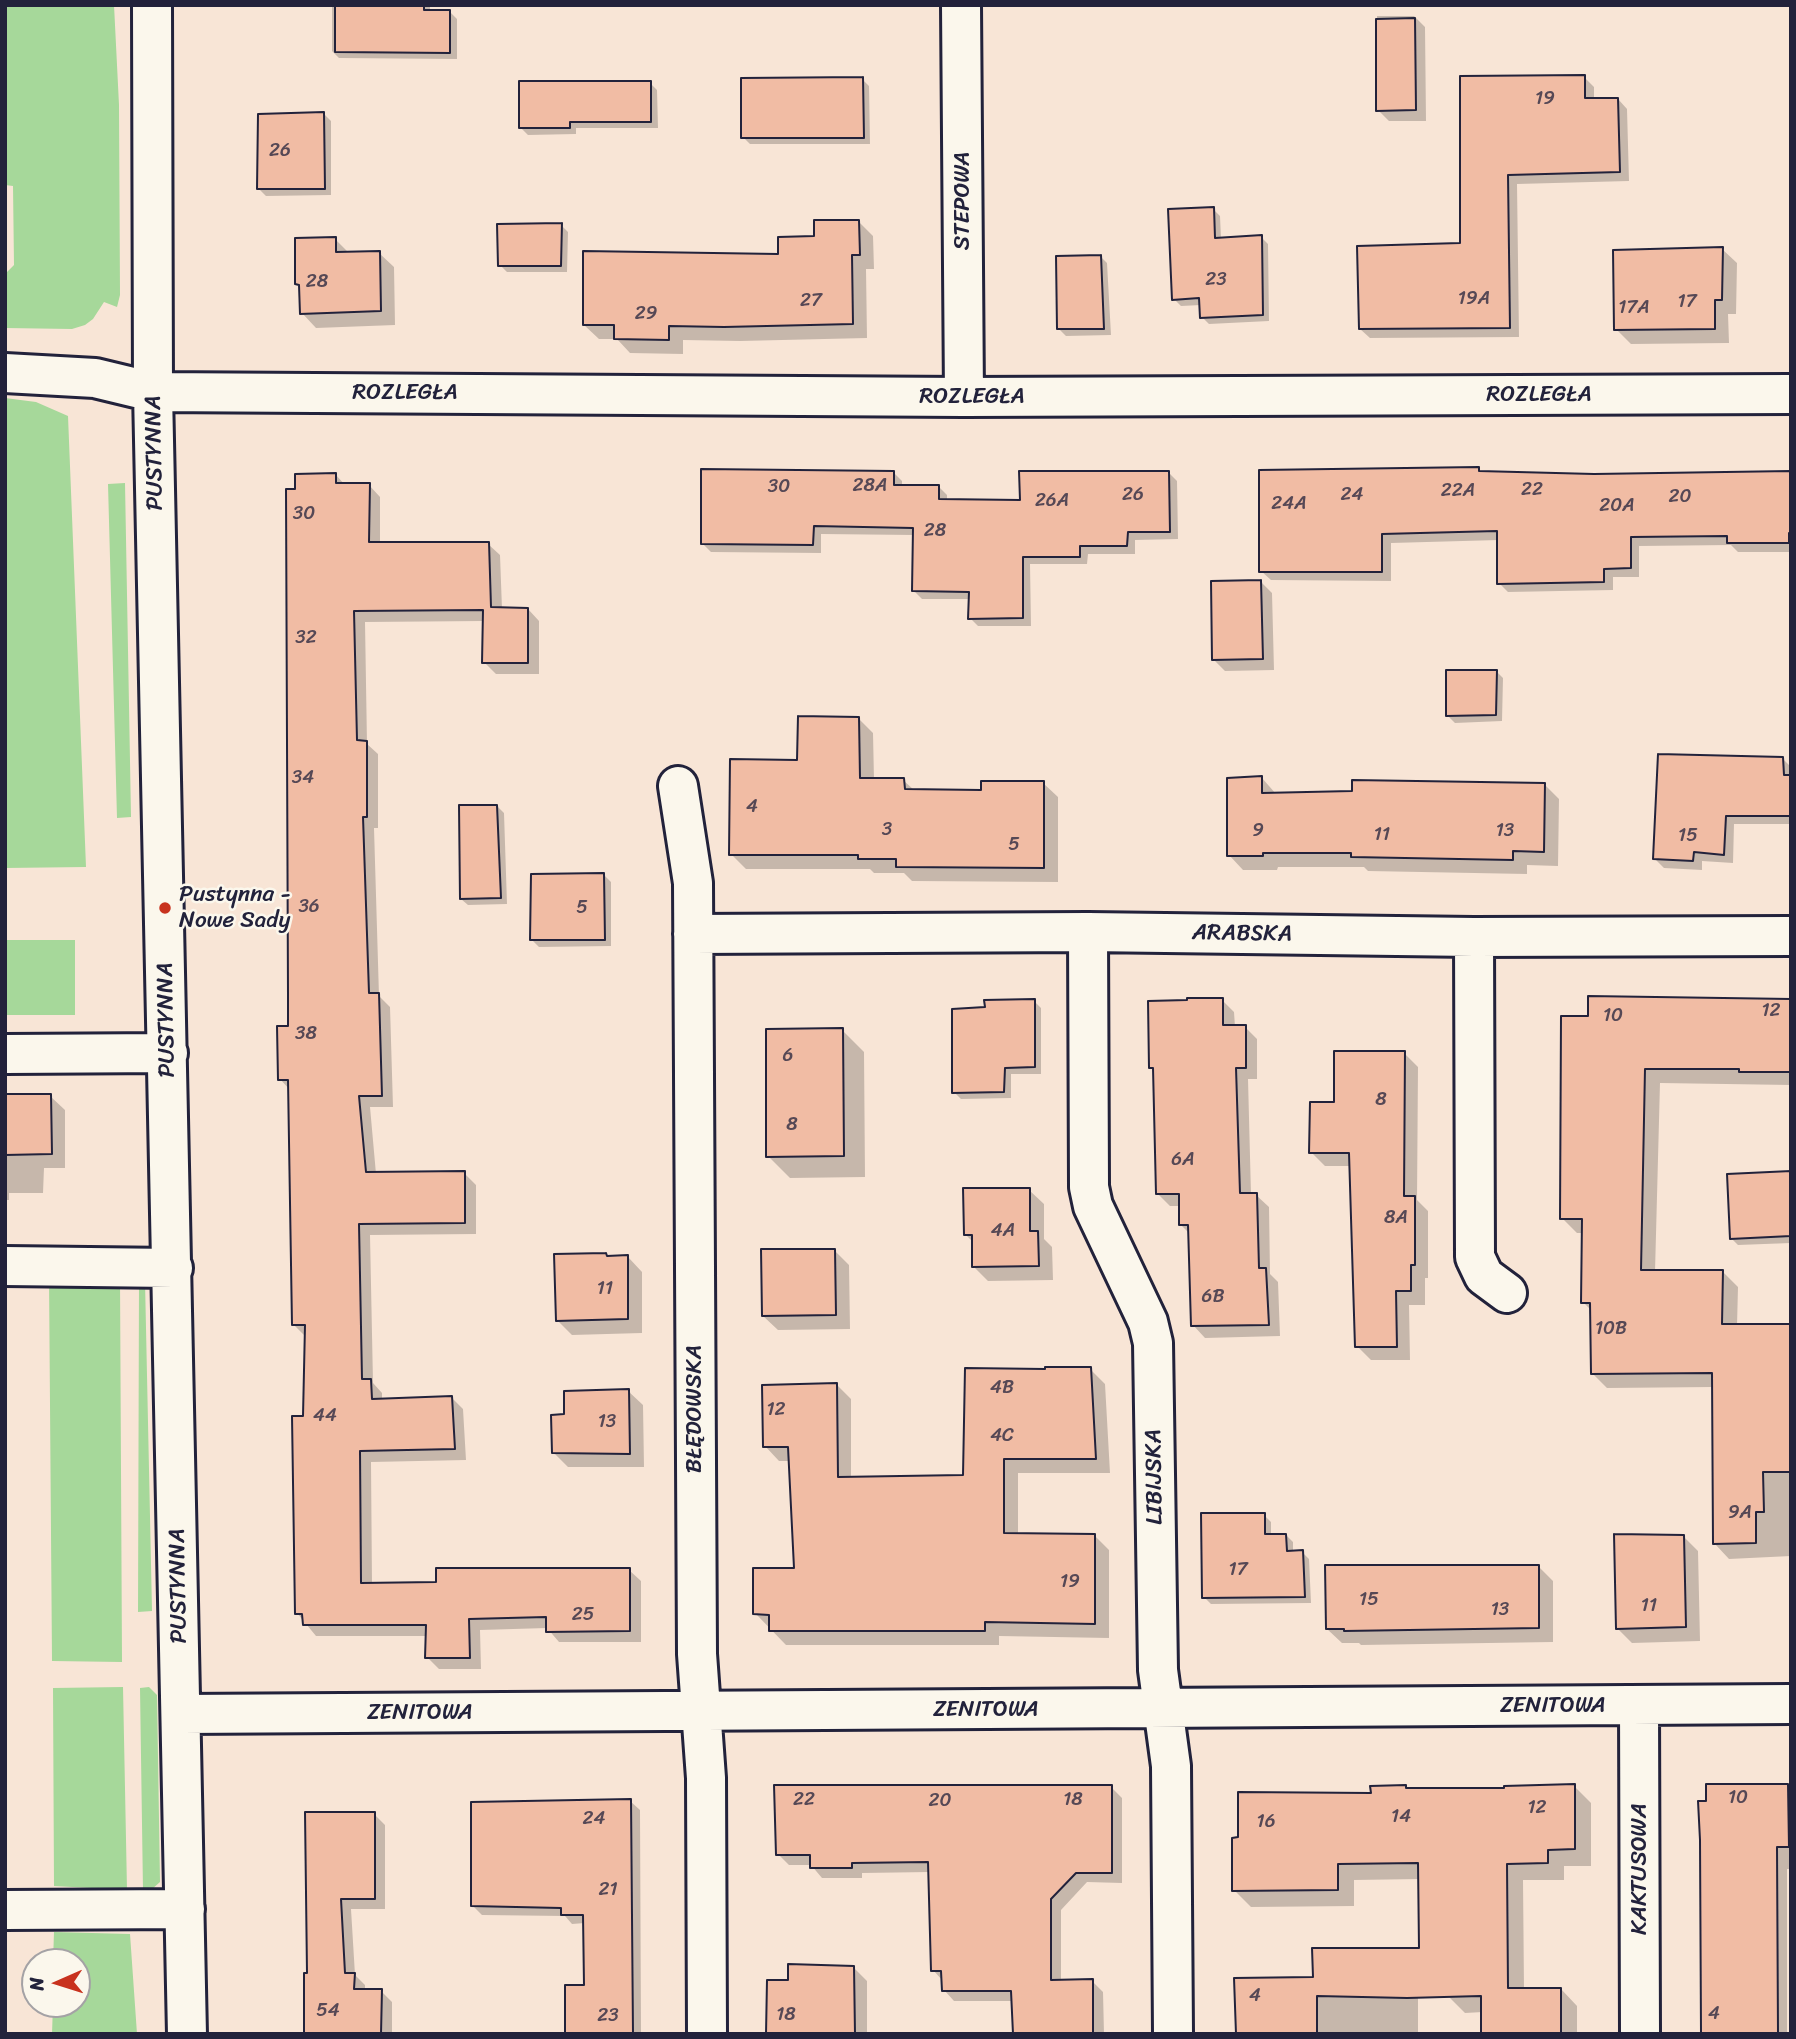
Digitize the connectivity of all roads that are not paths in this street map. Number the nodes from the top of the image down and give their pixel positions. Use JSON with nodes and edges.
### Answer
{"nodes":[{"id":1,"x":152,"y":5,"type":"edge"},
{"id":2,"x":961,"y":5,"type":"edge"},
{"id":3,"x":5,"y":373,"type":"edge"},
{"id":4,"x":153,"y":392,"type":"junction"},
{"id":5,"x":1791,"y":394,"type":"edge"},
{"id":6,"x":964,"y":397,"type":"junction"},
{"id":7,"x":678,"y":786,"type":"dead end"},
{"id":8,"x":1088,"y":932,"type":"junction"},
{"id":9,"x":693,"y":934,"type":"junction"},
{"id":10,"x":1791,"y":936,"type":"edge"},
{"id":11,"x":1474,"y":937,"type":"junction"},
{"id":12,"x":168,"y":1053,"type":"junction"},
{"id":13,"x":5,"y":1054,"type":"edge"},
{"id":14,"x":5,"y":1266,"type":"edge"},
{"id":15,"x":173,"y":1268,"type":"junction"},
{"id":16,"x":1507,"y":1293,"type":"dead end"},
{"id":17,"x":1791,"y":1704,"type":"edge"},
{"id":18,"x":1639,"y":1705,"type":"junction"},
{"id":19,"x":1163,"y":1708,"type":"junction"},
{"id":20,"x":701,"y":1712,"type":"junction"},
{"id":21,"x":182,"y":1714,"type":"junction"},
{"id":22,"x":186,"y":1909,"type":"junction"},
{"id":23,"x":5,"y":1910,"type":"edge"},
{"id":24,"x":187,"y":2034,"type":"edge"},
{"id":25,"x":707,"y":2034,"type":"edge"},
{"id":26,"x":1173,"y":2034,"type":"edge"},
{"id":27,"x":1640,"y":2034,"type":"edge"}],
"edges":[{"from":1,"to":4,"type":"street","name":"PUSTYNNA"},
{"from":2,"to":6,"type":"street","name":"STEPOWA"},
{"from":3,"to":4,"type":"street","name":"ROZLEGŁA"},
{"from":4,"to":6,"type":"street","name":"ROZLEGŁA"},
{"from":4,"to":12,"type":"street","name":"PUSTYNNA"},
{"from":5,"to":6,"type":"street","name":"ROZLEGŁA"},
{"from":7,"to":9,"type":"street","name":"BŁĘDOWSKA"},
{"from":8,"to":9,"type":"street","name":"ARABSKA"},
{"from":8,"to":11,"type":"street","name":"ARABSKA"},
{"from":8,"to":19,"type":"street","name":"LIBIJSKA"},
{"from":9,"to":20,"type":"street","name":"BŁĘDOWSKA"},
{"from":10,"to":11,"type":"street","name":"ARABSKA"},
{"from":11,"to":16,"type":"street"},
{"from":12,"to":13,"type":"street"},
{"from":12,"to":15,"type":"street","name":"PUSTYNNA"},
{"from":14,"to":15,"type":"street"},
{"from":15,"to":21,"type":"street","name":"PUSTYNNA"},
{"from":17,"to":18,"type":"street","name":"ZENITOWA"},
{"from":18,"to":19,"type":"street","name":"ZENITOWA"},
{"from":18,"to":27,"type":"street","name":"KAKTUSOWA"},
{"from":19,"to":20,"type":"street","name":"ZENITOWA"},
{"from":19,"to":26,"type":"street","name":"LIBIJSKA"},
{"from":20,"to":21,"type":"street","name":"ZENITOWA"},
{"from":20,"to":25,"type":"street","name":"BŁĘDOWSKA"},
{"from":21,"to":22,"type":"street","name":"PUSTYNNA"},
{"from":22,"to":23,"type":"street"},
{"from":22,"to":24,"type":"street","name":"PUSTYNNA"}]}
